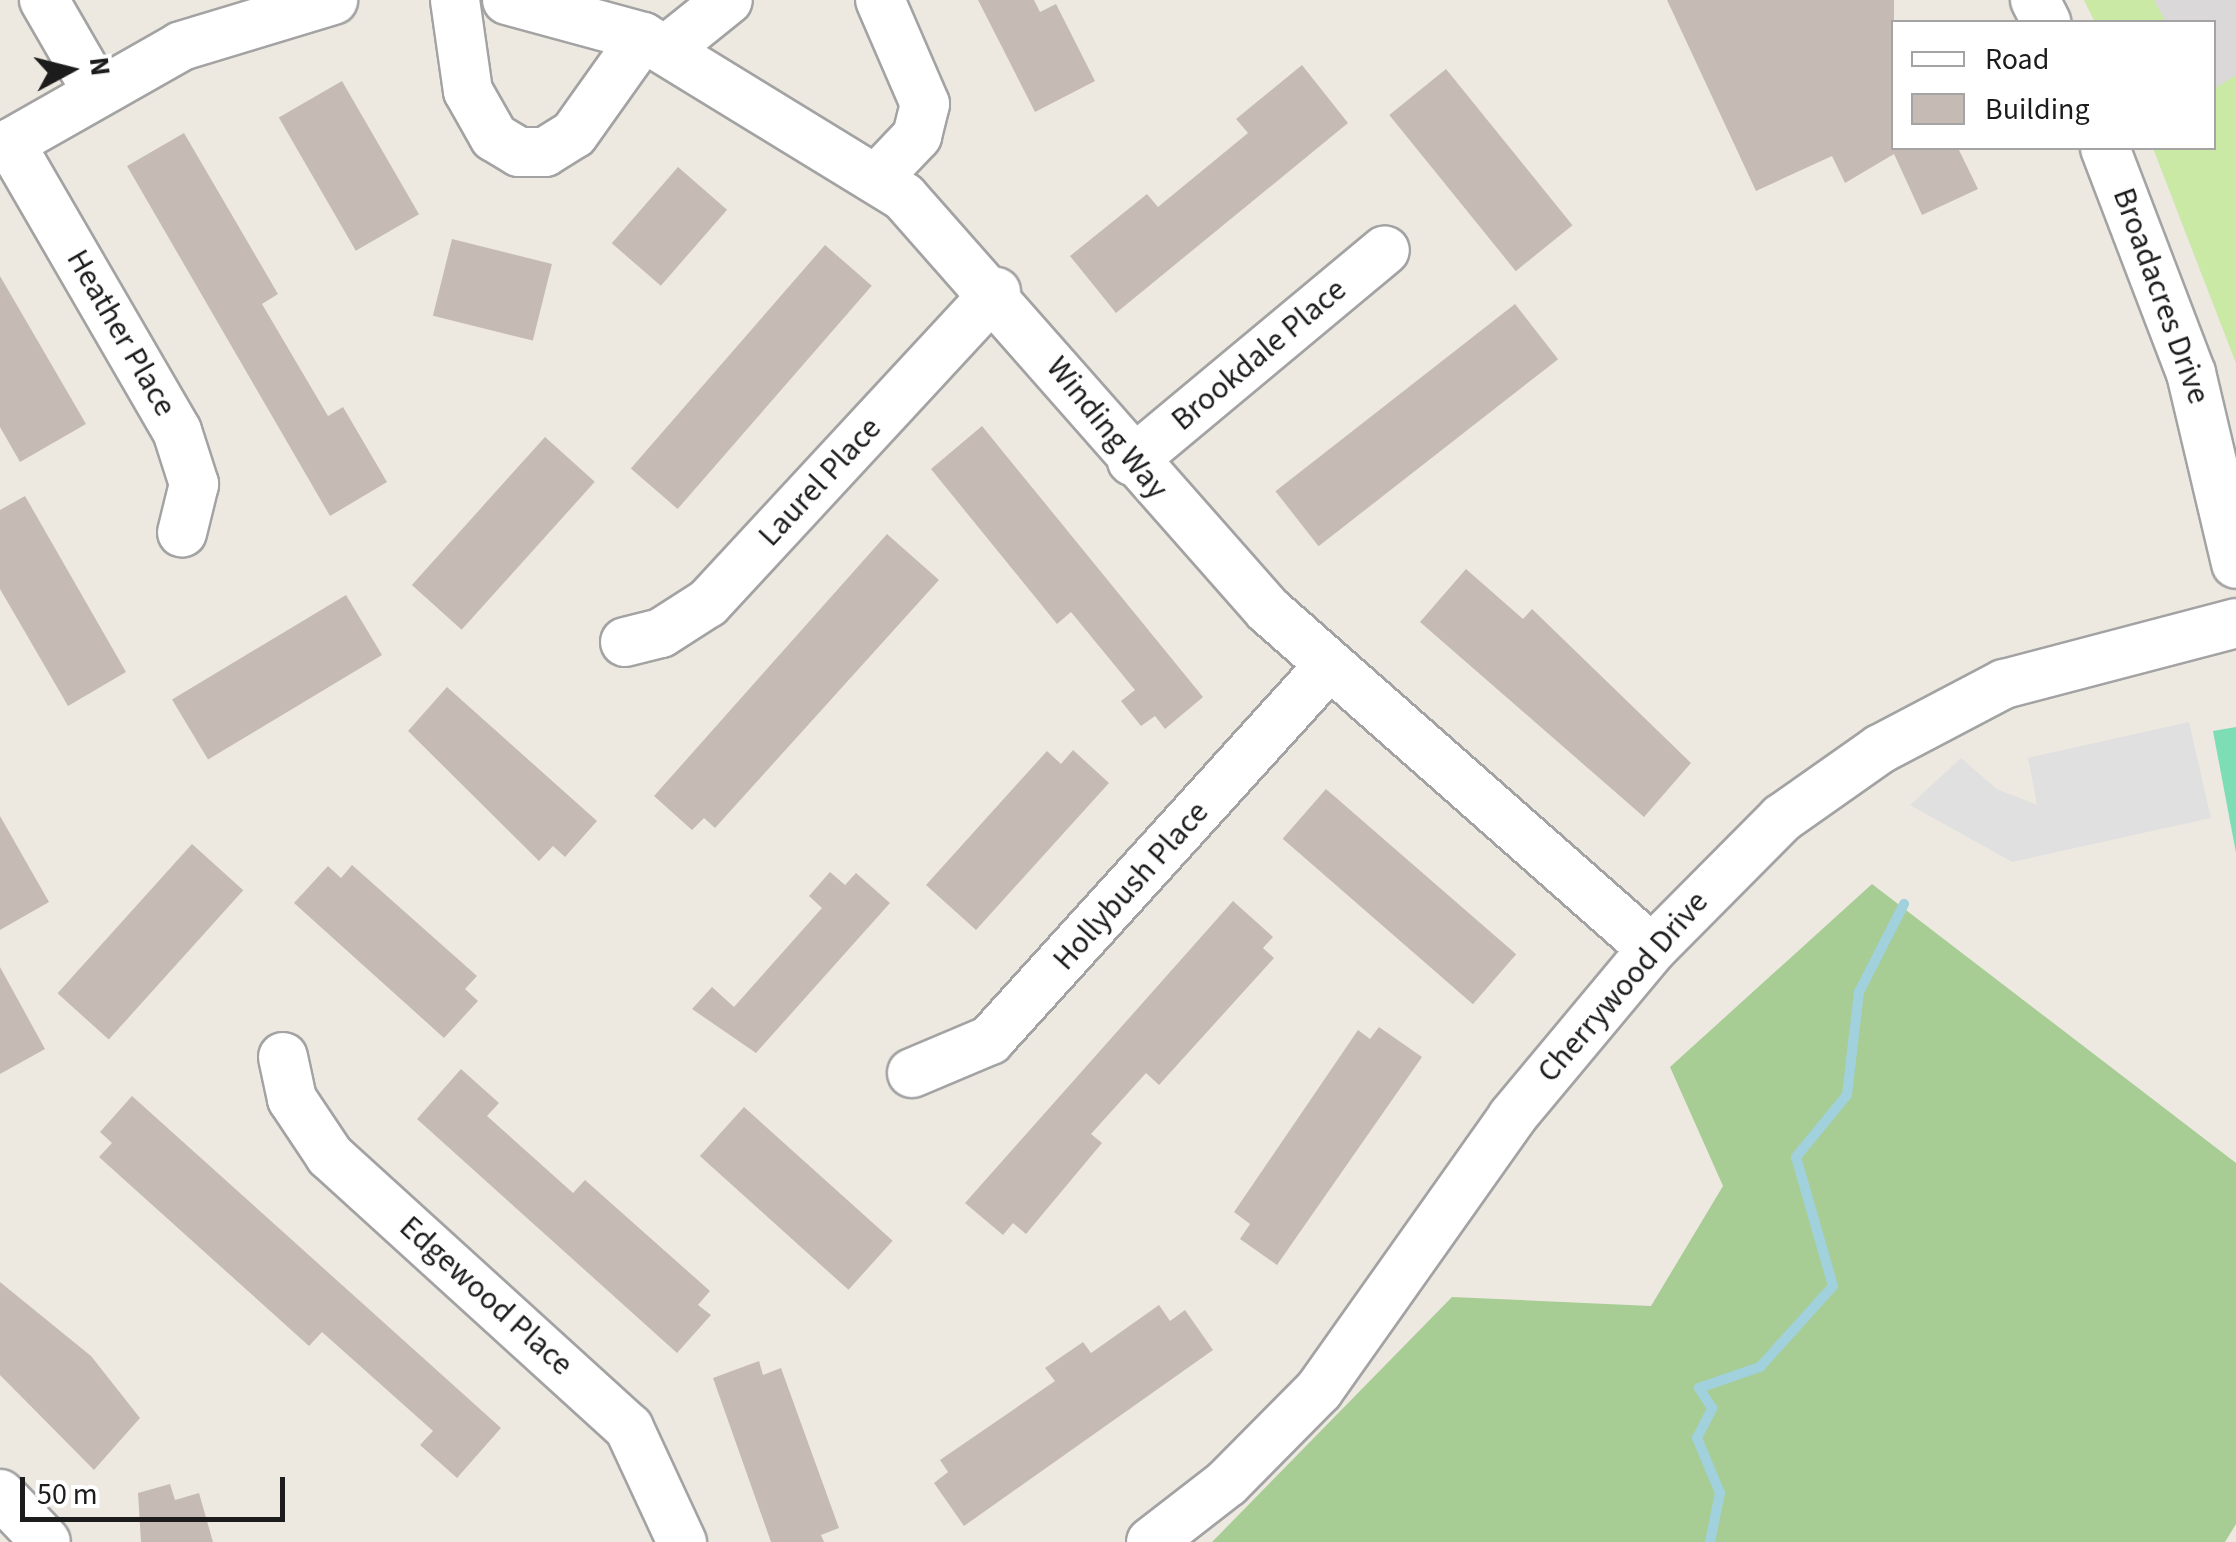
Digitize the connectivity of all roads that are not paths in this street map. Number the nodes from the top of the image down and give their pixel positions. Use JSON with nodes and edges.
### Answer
{"nodes":[{"id":1,"x":44,"y":0,"type":"edge"},
{"id":2,"x":333,"y":0,"type":"edge"},
{"id":3,"x":455,"y":0,"type":"edge"},
{"id":4,"x":507,"y":0,"type":"edge"},
{"id":5,"x":728,"y":0,"type":"edge"},
{"id":6,"x":880,"y":0,"type":"edge"},
{"id":7,"x":655,"y":43,"type":"junction"},
{"id":8,"x":96,"y":90,"type":"junction"},
{"id":9,"x":5,"y":146,"type":"edge"},
{"id":10,"x":2106,"y":150,"type":"edge"},
{"id":11,"x":878,"y":177,"type":"junction"},
{"id":12,"x":1385,"y":250,"type":"dead end"},
{"id":13,"x":996,"y":292,"type":"junction"},
{"id":14,"x":1132,"y":460,"type":"junction"},
{"id":15,"x":182,"y":533,"type":"dead end"},
{"id":16,"x":2236,"y":564,"type":"edge"},
{"id":17,"x":2236,"y":623,"type":"edge"},
{"id":18,"x":625,"y":642,"type":"dead end"},
{"id":19,"x":1328,"y":666,"type":"junction"},
{"id":20,"x":1652,"y":949,"type":"junction"},
{"id":21,"x":283,"y":1057,"type":"dead end"},
{"id":22,"x":912,"y":1073,"type":"dead end"},
{"id":23,"x":682,"y":1542,"type":"edge"},
{"id":24,"x":1151,"y":1542,"type":"edge"}],
"edges":[{"from":1,"to":8,"type":"street"},
{"from":2,"to":8,"type":"street"},
{"from":3,"to":7,"type":"street"},
{"from":4,"to":7,"type":"street","name":"Winding Way"},
{"from":5,"to":7,"type":"street"},
{"from":6,"to":11,"type":"street"},
{"from":7,"to":11,"type":"street","name":"Winding Way"},
{"from":8,"to":9,"type":"street"},
{"from":9,"to":15,"type":"street","name":"Heather Place"},
{"from":10,"to":16,"type":"street","name":"Broadacres Drive"},
{"from":11,"to":13,"type":"street","name":"Winding Way"},
{"from":12,"to":14,"type":"street","name":"Brookdale Place"},
{"from":13,"to":14,"type":"street","name":"Winding Way"},
{"from":13,"to":18,"type":"street","name":"Laurel Place"},
{"from":14,"to":19,"type":"street","name":"Winding Way"},
{"from":17,"to":20,"type":"street","name":"Cherrywood Drive"},
{"from":19,"to":20,"type":"street","name":"Winding Way"},
{"from":19,"to":22,"type":"street","name":"Hollybush Place"},
{"from":20,"to":24,"type":"street","name":"Cherrywood Drive"},
{"from":21,"to":23,"type":"street","name":"Edgewood Place"}]}
